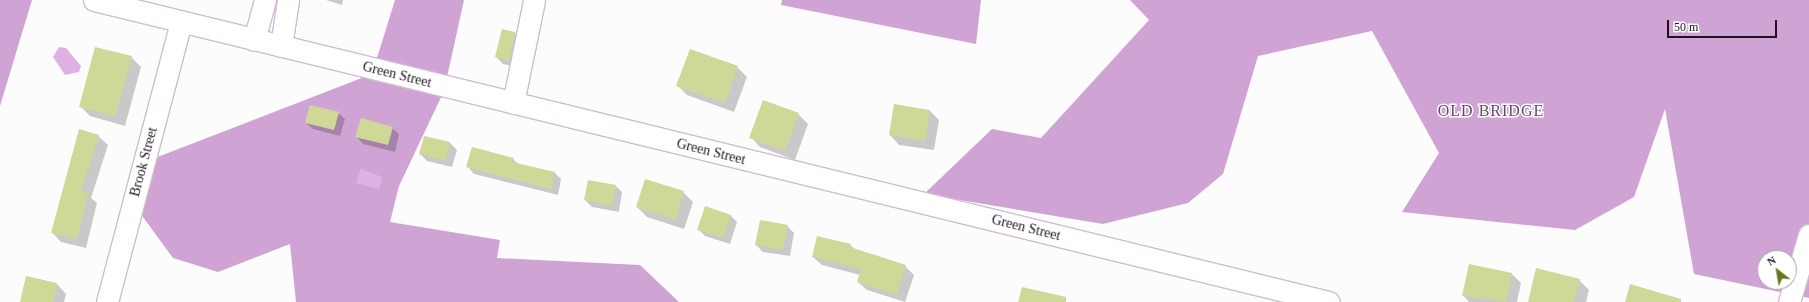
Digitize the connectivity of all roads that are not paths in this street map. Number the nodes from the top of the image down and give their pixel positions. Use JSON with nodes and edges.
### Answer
{"nodes":[{"id":1,"x":94,"y":0,"type":"edge"},
{"id":2,"x":265,"y":0,"type":"edge"},
{"id":3,"x":288,"y":0,"type":"edge"},
{"id":4,"x":534,"y":1,"type":"edge"},
{"id":5,"x":181,"y":22,"type":"junction"},
{"id":6,"x":254,"y":40,"type":"junction"},
{"id":7,"x":281,"y":46,"type":"junction"},
{"id":8,"x":512,"y":103,"type":"junction"},
{"id":9,"x":1809,"y":235,"type":"edge"},
{"id":10,"x":107,"y":302,"type":"edge"},
{"id":11,"x":1329,"y":302,"type":"edge"},
{"id":12,"x":1789,"y":302,"type":"edge"}],
"edges":[{"from":1,"to":5,"type":"street","name":"Green Street"},
{"from":2,"to":6,"type":"street"},
{"from":3,"to":7,"type":"street"},
{"from":4,"to":8,"type":"street"},
{"from":5,"to":6,"type":"street","name":"Green Street"},
{"from":5,"to":10,"type":"street","name":"Brook Street"},
{"from":6,"to":7,"type":"street","name":"Green Street"},
{"from":7,"to":8,"type":"street","name":"Green Street"},
{"from":8,"to":11,"type":"street","name":"Green Street"},
{"from":9,"to":12,"type":"street"}]}
